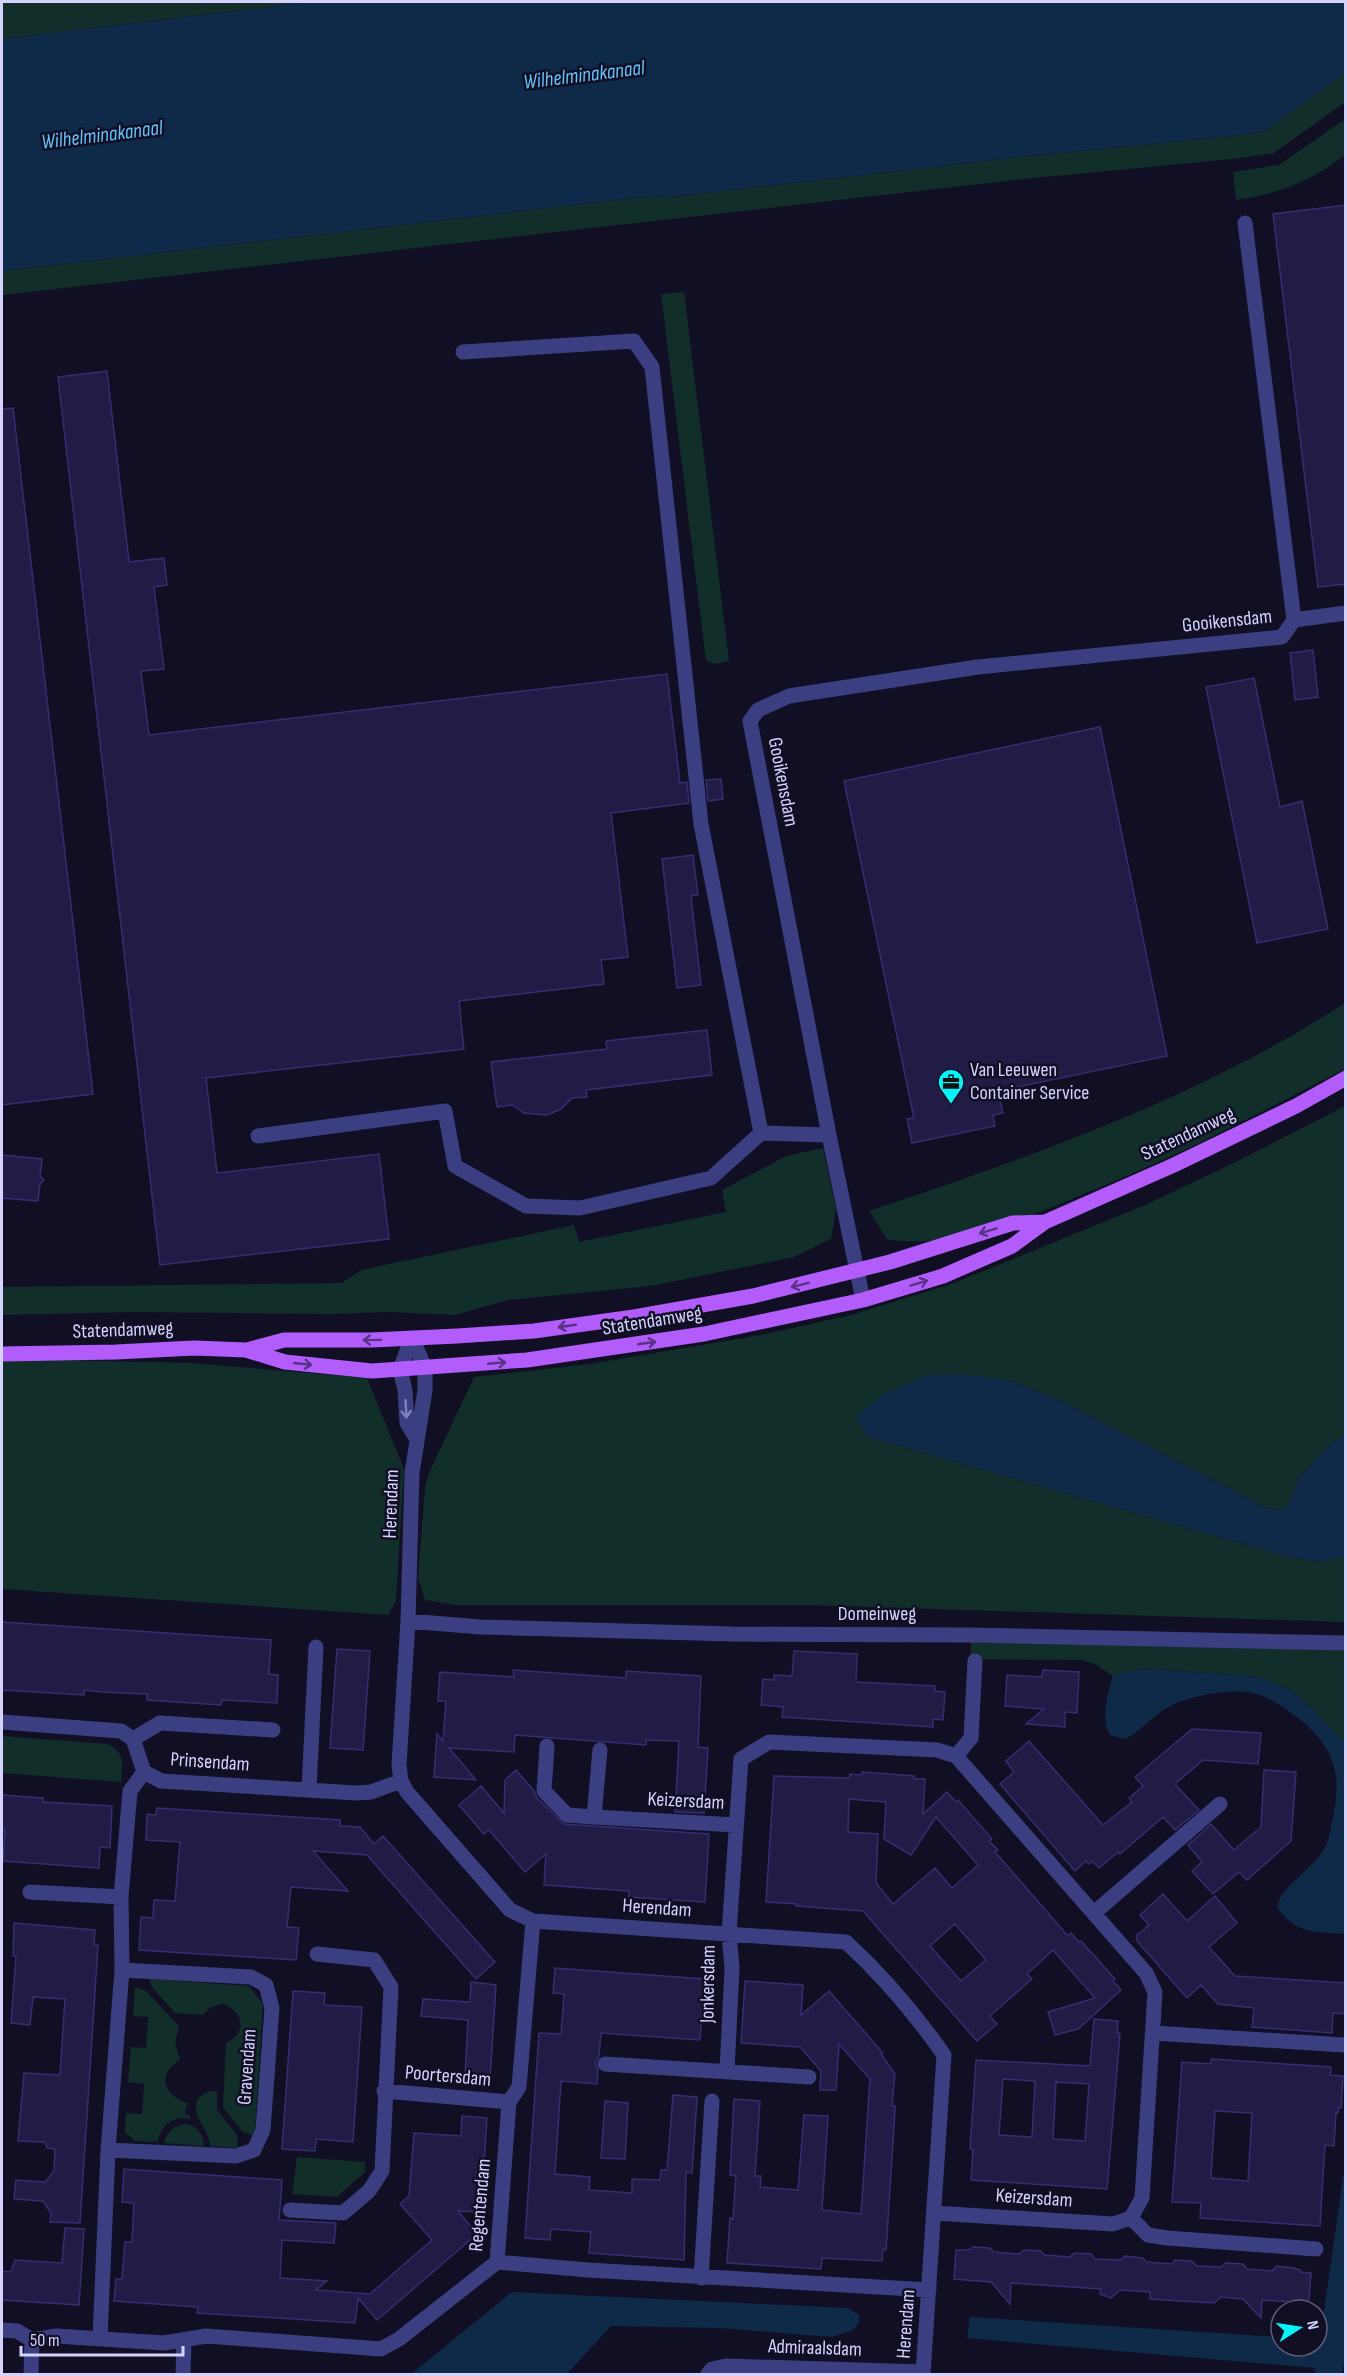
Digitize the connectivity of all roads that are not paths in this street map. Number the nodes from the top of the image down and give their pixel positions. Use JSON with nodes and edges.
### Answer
{"nodes":[{"id":1,"x":1245,"y":223,"type":"dead end"},
{"id":2,"x":464,"y":352,"type":"dead end"},
{"id":3,"x":1346,"y":613,"type":"edge"},
{"id":4,"x":1294,"y":620,"type":"junction"},
{"id":5,"x":1346,"y":1078,"type":"edge"},
{"id":6,"x":761,"y":1133,"type":"junction"},
{"id":7,"x":829,"y":1135,"type":"junction"},
{"id":8,"x":258,"y":1136,"type":"dead end"},
{"id":9,"x":1045,"y":1222,"type":"junction"},
{"id":10,"x":857,"y":1271,"type":"junction"},
{"id":11,"x":863,"y":1300,"type":"junction"},
{"id":12,"x":412,"y":1338,"type":"junction"},
{"id":13,"x":246,"y":1350,"type":"junction"},
{"id":14,"x":2,"y":1354,"type":"edge"},
{"id":15,"x":425,"y":1368,"type":"junction"},
{"id":16,"x":400,"y":1369,"type":"junction"},
{"id":17,"x":416,"y":1438,"type":"junction"},
{"id":18,"x":408,"y":1621,"type":"junction"},
{"id":19,"x":1346,"y":1643,"type":"edge"},
{"id":20,"x":316,"y":1647,"type":"dead end"},
{"id":21,"x":975,"y":1661,"type":"dead end"},
{"id":22,"x":2,"y":1722,"type":"edge"},
{"id":23,"x":273,"y":1730,"type":"dead end"},
{"id":24,"x":133,"y":1739,"type":"junction"},
{"id":25,"x":547,"y":1746,"type":"dead end"},
{"id":26,"x":600,"y":1750,"type":"dead end"},
{"id":27,"x":956,"y":1756,"type":"junction"},
{"id":28,"x":144,"y":1772,"type":"junction"},
{"id":29,"x":401,"y":1781,"type":"junction"},
{"id":30,"x":309,"y":1789,"type":"junction"},
{"id":31,"x":1221,"y":1804,"type":"dead end"},
{"id":32,"x":594,"y":1817,"type":"junction"},
{"id":33,"x":736,"y":1825,"type":"junction"},
{"id":34,"x":30,"y":1892,"type":"dead end"},
{"id":35,"x":121,"y":1897,"type":"junction"},
{"id":36,"x":1094,"y":1913,"type":"junction"},
{"id":37,"x":533,"y":1921,"type":"junction"},
{"id":38,"x":729,"y":1934,"type":"junction"},
{"id":39,"x":316,"y":1954,"type":"dead end"},
{"id":40,"x":122,"y":1970,"type":"junction"},
{"id":41,"x":1153,"y":2033,"type":"junction"},
{"id":42,"x":1344,"y":2045,"type":"dead end"},
{"id":43,"x":605,"y":2064,"type":"dead end"},
{"id":44,"x":727,"y":2071,"type":"junction"},
{"id":45,"x":809,"y":2077,"type":"dead end"},
{"id":46,"x":384,"y":2091,"type":"junction"},
{"id":47,"x":712,"y":2101,"type":"dead end"},
{"id":48,"x":509,"y":2102,"type":"junction"},
{"id":49,"x":108,"y":2150,"type":"junction"},
{"id":50,"x":290,"y":2210,"type":"dead end"},
{"id":51,"x":934,"y":2213,"type":"junction"},
{"id":52,"x":1131,"y":2218,"type":"junction"},
{"id":53,"x":1316,"y":2249,"type":"dead end"},
{"id":54,"x":497,"y":2262,"type":"junction"},
{"id":55,"x":701,"y":2278,"type":"junction"},
{"id":56,"x":929,"y":2290,"type":"junction"},
{"id":57,"x":2,"y":2330,"type":"edge"},
{"id":58,"x":100,"y":2339,"type":"junction"},
{"id":59,"x":32,"y":2340,"type":"junction"},
{"id":60,"x":184,"y":2340,"type":"junction"},
{"id":61,"x":923,"y":2373,"type":"edge"},
{"id":62,"x":31,"y":2374,"type":"edge"},
{"id":63,"x":183,"y":2374,"type":"edge"},
{"id":64,"x":708,"y":2374,"type":"edge"}],
"edges":[{"from":1,"to":4,"type":"street","name":"Gooikensdam"},
{"from":2,"to":6,"type":"street"},
{"from":3,"to":4,"type":"street","name":"Gooikensdam"},
{"from":4,"to":7,"type":"street","name":"Gooikensdam"},
{"from":5,"to":9,"type":"main road","name":"Statendamweg"},
{"from":6,"to":7,"type":"street"},
{"from":6,"to":8,"type":"street"},
{"from":7,"to":10,"type":"street","name":"Gooikensdam"},
{"from":9,"to":10,"type":"main road","name":"Statendamweg","one_way":true},
{"from":11,"to":9,"type":"main road","name":"Statendamweg","one_way":true},
{"from":10,"to":11,"type":"street","name":"Gooikensdam"},
{"from":10,"to":12,"type":"main road","name":"Statendamweg","one_way":true},
{"from":15,"to":11,"type":"main road","name":"Statendamweg","one_way":true},
{"from":12,"to":13,"type":"main road","name":"Statendamweg","one_way":true},
{"from":12,"to":15,"type":"street","name":"Herendam"},
{"from":12,"to":16,"type":"street"},
{"from":13,"to":14,"type":"main road","name":"Statendamweg"},
{"from":13,"to":16,"type":"main road","name":"Statendamweg","one_way":true},
{"from":15,"to":16,"type":"main road","name":"Statendamweg"},
{"from":15,"to":17,"type":"street","name":"Herendam"},
{"from":16,"to":17,"type":"street","name":"Herendam","one_way":true},
{"from":17,"to":18,"type":"street","name":"Herendam"},
{"from":18,"to":19,"type":"street","name":"Domeinweg"},
{"from":18,"to":29,"type":"street","name":"Herendam"},
{"from":20,"to":30,"type":"street"},
{"from":21,"to":27,"type":"street"},
{"from":22,"to":24,"type":"street"},
{"from":23,"to":24,"type":"street","name":"Prinsendam"},
{"from":24,"to":28,"type":"street","name":"Prinsendam"},
{"from":25,"to":32,"type":"street","name":"Keizersdam"},
{"from":26,"to":32,"type":"street"},
{"from":27,"to":33,"type":"street","name":"Keizersdam"},
{"from":27,"to":36,"type":"street"},
{"from":28,"to":30,"type":"street","name":"Prinsendam"},
{"from":28,"to":35,"type":"street"},
{"from":29,"to":30,"type":"street","name":"Prinsendam"},
{"from":29,"to":37,"type":"street","name":"Herendam"},
{"from":31,"to":36,"type":"street"},
{"from":32,"to":33,"type":"street","name":"Keizersdam"},
{"from":33,"to":38,"type":"street","name":"Jonkersdam"},
{"from":34,"to":35,"type":"street"},
{"from":35,"to":40,"type":"street"},
{"from":36,"to":41,"type":"street"},
{"from":37,"to":38,"type":"street","name":"Herendam"},
{"from":37,"to":48,"type":"street","name":"Regentendam"},
{"from":38,"to":44,"type":"street","name":"Jonkersdam"},
{"from":38,"to":51,"type":"street","name":"Herendam"},
{"from":39,"to":46,"type":"street","name":"Poortersdam"},
{"from":40,"to":49,"type":"street"},
{"from":40,"to":49,"type":"street","name":"Gravendam"},
{"from":41,"to":42,"type":"street"},
{"from":41,"to":52,"type":"street"},
{"from":43,"to":44,"type":"street"},
{"from":44,"to":45,"type":"street"},
{"from":46,"to":48,"type":"street","name":"Poortersdam"},
{"from":46,"to":50,"type":"street","name":"Poortersdam"},
{"from":47,"to":55,"type":"street"},
{"from":48,"to":54,"type":"street","name":"Regentendam"},
{"from":49,"to":58,"type":"street"},
{"from":51,"to":52,"type":"street","name":"Keizersdam"},
{"from":51,"to":56,"type":"street","name":"Herendam"},
{"from":52,"to":53,"type":"street"},
{"from":54,"to":55,"type":"street"},
{"from":54,"to":60,"type":"street","name":"Regentendam"},
{"from":55,"to":56,"type":"street"},
{"from":56,"to":61,"type":"street","name":"Herendam"},
{"from":57,"to":59,"type":"street"},
{"from":58,"to":59,"type":"street","name":"Regentendam"},
{"from":58,"to":60,"type":"street","name":"Regentendam"},
{"from":59,"to":62,"type":"street"},
{"from":60,"to":63,"type":"street"},
{"from":61,"to":64,"type":"street","name":"Admiraalsdam"}]}
